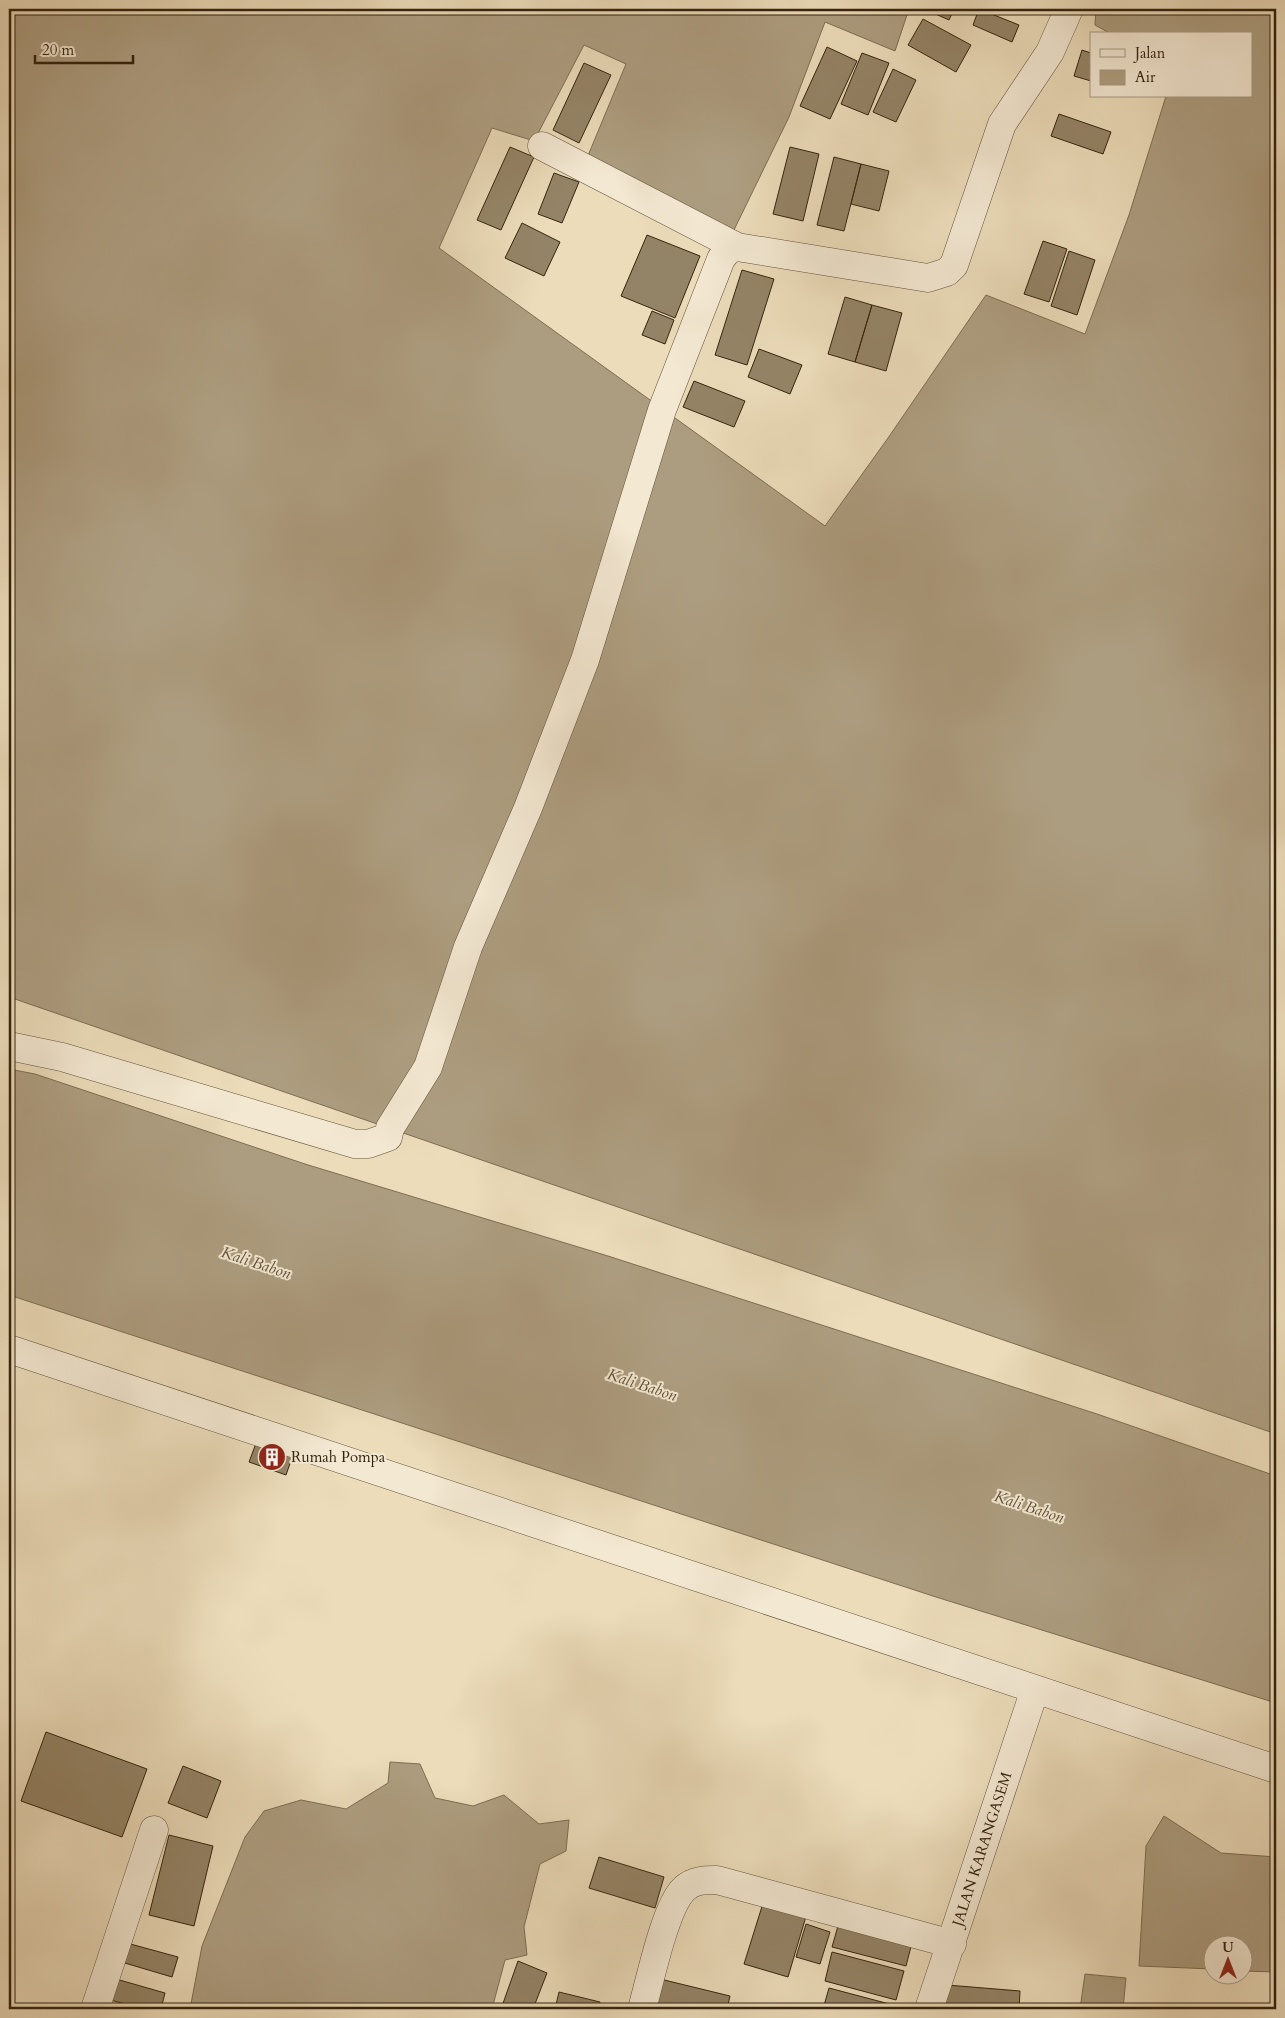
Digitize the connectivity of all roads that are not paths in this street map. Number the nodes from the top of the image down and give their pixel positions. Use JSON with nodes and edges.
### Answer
{"nodes":[{"id":1,"x":1068,"y":9,"type":"edge"},
{"id":2,"x":542,"y":146,"type":"dead end"},
{"id":3,"x":737,"y":247,"type":"junction"},
{"id":4,"x":9,"y":1046,"type":"edge"},
{"id":5,"x":9,"y":1349,"type":"edge"},
{"id":6,"x":1035,"y":1689,"type":"junction"},
{"id":7,"x":1276,"y":1769,"type":"edge"},
{"id":8,"x":154,"y":1830,"type":"dead end"},
{"id":9,"x":952,"y":1944,"type":"junction"},
{"id":10,"x":95,"y":2009,"type":"edge"},
{"id":11,"x":642,"y":2009,"type":"edge"},
{"id":12,"x":929,"y":2009,"type":"edge"}],
"edges":[{"from":1,"to":3,"type":"street"},
{"from":2,"to":3,"type":"street"},
{"from":3,"to":4,"type":"street"},
{"from":5,"to":6,"type":"street"},
{"from":6,"to":7,"type":"street"},
{"from":6,"to":9,"type":"street","name":"JALAN KARANGASEM"},
{"from":8,"to":10,"type":"street"},
{"from":9,"to":11,"type":"street"},
{"from":9,"to":12,"type":"street","name":"JALAN KARANGASEM"}]}
